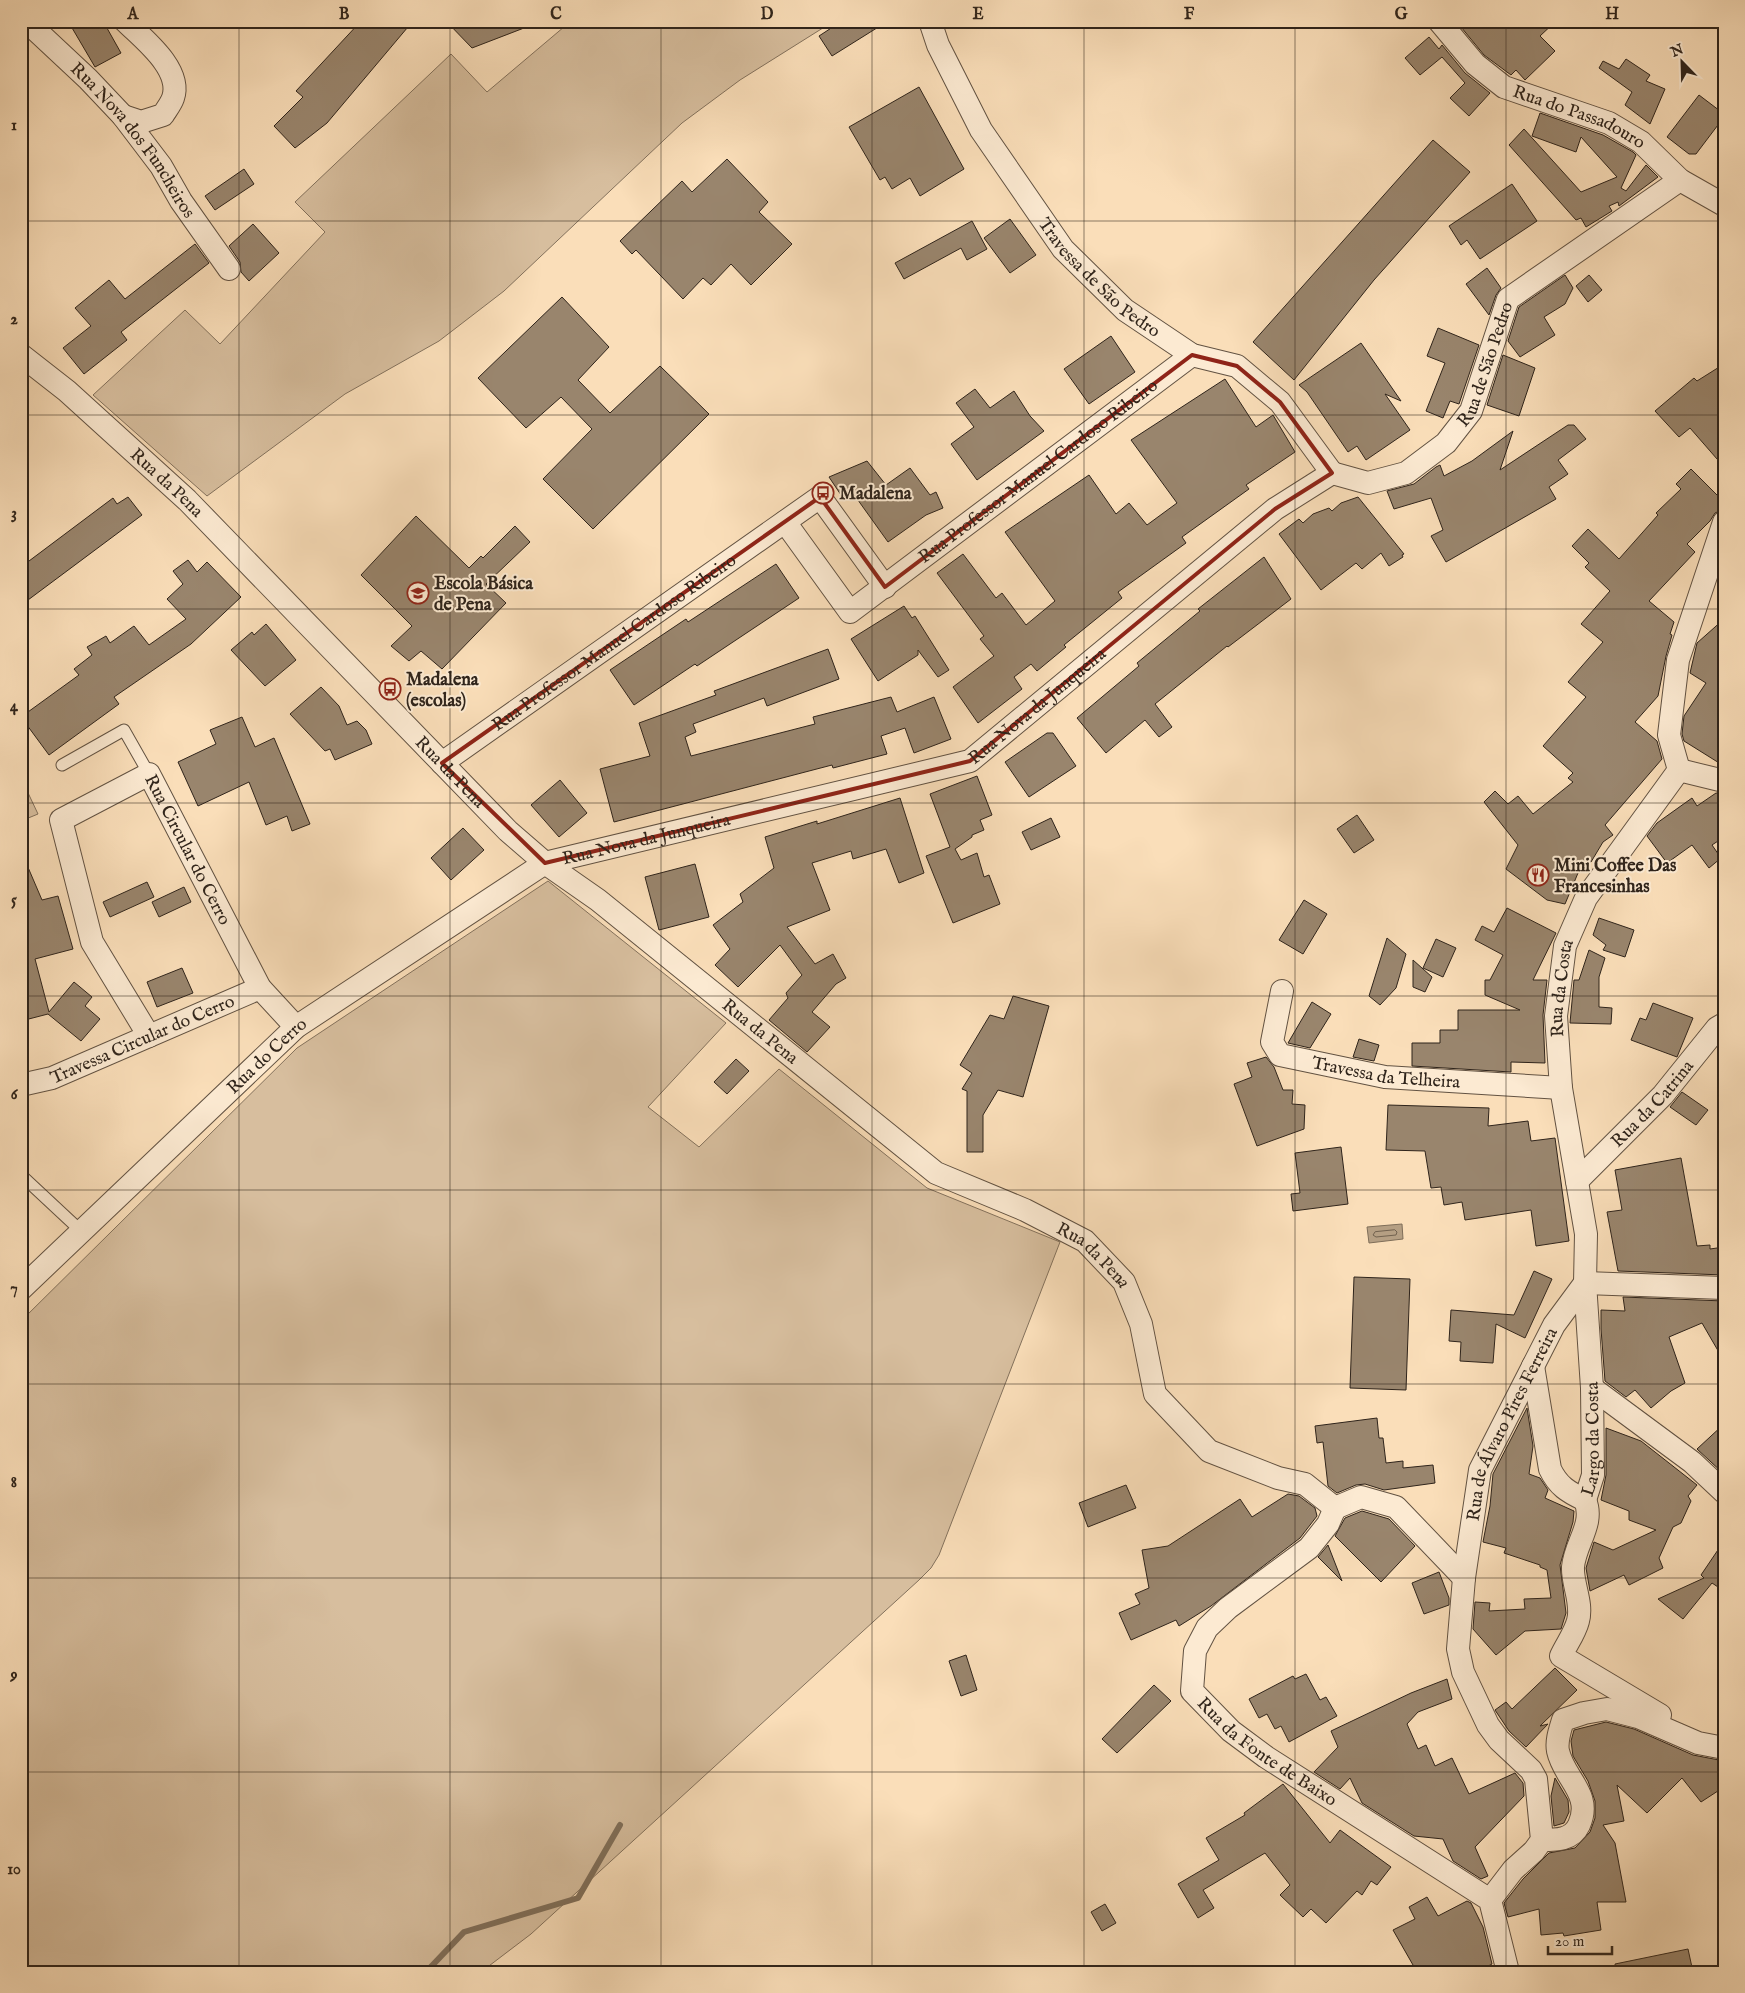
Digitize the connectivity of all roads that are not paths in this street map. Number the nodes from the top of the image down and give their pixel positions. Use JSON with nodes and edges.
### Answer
{"nodes":[{"id":1,"x":26,"y":21,"type":"edge"},
{"id":2,"x":124,"y":21,"type":"edge"},
{"id":3,"x":930,"y":21,"type":"edge"},
{"id":4,"x":1439,"y":21,"type":"edge"},
{"id":5,"x":123,"y":116,"type":"junction"},
{"id":6,"x":1680,"y":180,"type":"junction"},
{"id":7,"x":1724,"y":205,"type":"edge"},
{"id":8,"x":229,"y":268,"type":"dead end"},
{"id":9,"x":21,"y":354,"type":"edge"},
{"id":10,"x":1192,"y":355,"type":"junction"},
{"id":11,"x":1332,"y":473,"type":"junction"},
{"id":12,"x":785,"y":522,"type":"junction"},
{"id":13,"x":1724,"y":522,"type":"edge"},
{"id":14,"x":885,"y":587,"type":"junction"},
{"id":15,"x":442,"y":763,"type":"junction"},
{"id":16,"x":62,"y":765,"type":"dead end"},
{"id":17,"x":1679,"y":770,"type":"junction"},
{"id":18,"x":149,"y":774,"type":"junction"},
{"id":19,"x":1724,"y":781,"type":"edge"},
{"id":20,"x":545,"y":863,"type":"junction"},
{"id":21,"x":260,"y":988,"type":"junction"},
{"id":22,"x":1282,"y":991,"type":"dead end"},
{"id":23,"x":1724,"y":1024,"type":"edge"},
{"id":24,"x":296,"y":1027,"type":"junction"},
{"id":25,"x":149,"y":1036,"type":"junction"},
{"id":26,"x":21,"y":1085,"type":"edge"},
{"id":27,"x":1561,"y":1088,"type":"junction"},
{"id":28,"x":21,"y":1175,"type":"edge"},
{"id":29,"x":1577,"y":1181,"type":"junction"},
{"id":30,"x":81,"y":1231,"type":"junction"},
{"id":31,"x":1585,"y":1283,"type":"junction"},
{"id":32,"x":1724,"y":1288,"type":"edge"},
{"id":33,"x":21,"y":1289,"type":"edge"},
{"id":34,"x":1533,"y":1366,"type":"junction"},
{"id":35,"x":1592,"y":1388,"type":"junction"},
{"id":36,"x":1724,"y":1492,"type":"edge"},
{"id":37,"x":1585,"y":1500,"type":"junction"},
{"id":38,"x":1335,"y":1508,"type":"junction"},
{"id":39,"x":1464,"y":1578,"type":"junction"},
{"id":40,"x":1692,"y":1739,"type":"junction"},
{"id":41,"x":1724,"y":1748,"type":"edge"},
{"id":42,"x":1542,"y":1840,"type":"junction"},
{"id":43,"x":1490,"y":1900,"type":"junction"},
{"id":44,"x":1508,"y":1972,"type":"edge"}],
"edges":[{"from":1,"to":5,"type":"street","name":"Rua Nova dos Funcheiros"},
{"from":2,"to":5,"type":"street"},
{"from":3,"to":10,"type":"street","name":"Travessa de São Pedro"},
{"from":4,"to":6,"type":"street","name":"Rua do Passadouro"},
{"from":5,"to":8,"type":"street","name":"Rua Nova dos Funcheiros"},
{"from":6,"to":7,"type":"street","name":"Rua do Passadouro"},
{"from":6,"to":11,"type":"street","name":"Rua de São Pedro"},
{"from":9,"to":15,"type":"street","name":"Rua da Pena"},
{"from":10,"to":11,"type":"street","name":"Travessa de São Pedro"},
{"from":10,"to":14,"type":"street","name":"Rua Professor Manuel Cardoso Ribeiro"},
{"from":11,"to":20,"type":"street","name":"Rua Nova da Junqueira"},
{"from":12,"to":14,"type":"street","name":"Rua Professor Manuel Cardoso Ribeiro"},
{"from":12,"to":14,"type":"street","name":"Rua Professor Manuel Cardoso Ribeiro"},
{"from":12,"to":15,"type":"street","name":"Rua Professor Manuel Cardoso Ribeiro"},
{"from":13,"to":17,"type":"street"},
{"from":15,"to":20,"type":"street","name":"Rua da Pena"},
{"from":16,"to":18,"type":"lane"},
{"from":17,"to":19,"type":"street"},
{"from":17,"to":27,"type":"street","name":"Rua da Costa"},
{"from":18,"to":21,"type":"street","name":"Rua Circular do Cerro"},
{"from":18,"to":25,"type":"street","name":"Rua Circular do Cerro"},
{"from":20,"to":24,"type":"street","name":"Rua do Cerro"},
{"from":20,"to":38,"type":"street","name":"Rua da Pena"},
{"from":21,"to":24,"type":"street","name":"Rua Circular do Cerro"},
{"from":21,"to":25,"type":"street","name":"Travessa Circular do Cerro"},
{"from":22,"to":27,"type":"street","name":"Travessa da Telheira"},
{"from":23,"to":29,"type":"street","name":"Rua da Catrina"},
{"from":24,"to":30,"type":"street","name":"Rua do Cerro"},
{"from":25,"to":26,"type":"street","name":"Travessa Circular do Cerro"},
{"from":27,"to":29,"type":"street","name":"Rua da Costa"},
{"from":28,"to":30,"type":"lane"},
{"from":29,"to":31,"type":"street","name":"Rua da Costa"},
{"from":30,"to":33,"type":"street","name":"Rua do Cerro"},
{"from":31,"to":32,"type":"street"},
{"from":31,"to":34,"type":"street","name":"Rua de Álvaro Pires Ferreira"},
{"from":31,"to":35,"type":"street","name":"Largo da Costa"},
{"from":34,"to":37,"type":"street","name":"Largo da Costa"},
{"from":34,"to":39,"type":"street","name":"Rua de Álvaro Pires Ferreira"},
{"from":35,"to":36,"type":"street"},
{"from":35,"to":37,"type":"street","name":"Largo da Costa"},
{"from":37,"to":40,"type":"street"},
{"from":38,"to":39,"type":"street"},
{"from":38,"to":43,"type":"street","name":"Rua da Fonte de Baixo"},
{"from":39,"to":42,"type":"street","name":"Rua de Álvaro Pires Ferreira"},
{"from":40,"to":41,"type":"street"},
{"from":40,"to":42,"type":"street"},
{"from":42,"to":43,"type":"street"},
{"from":43,"to":44,"type":"street"}]}
